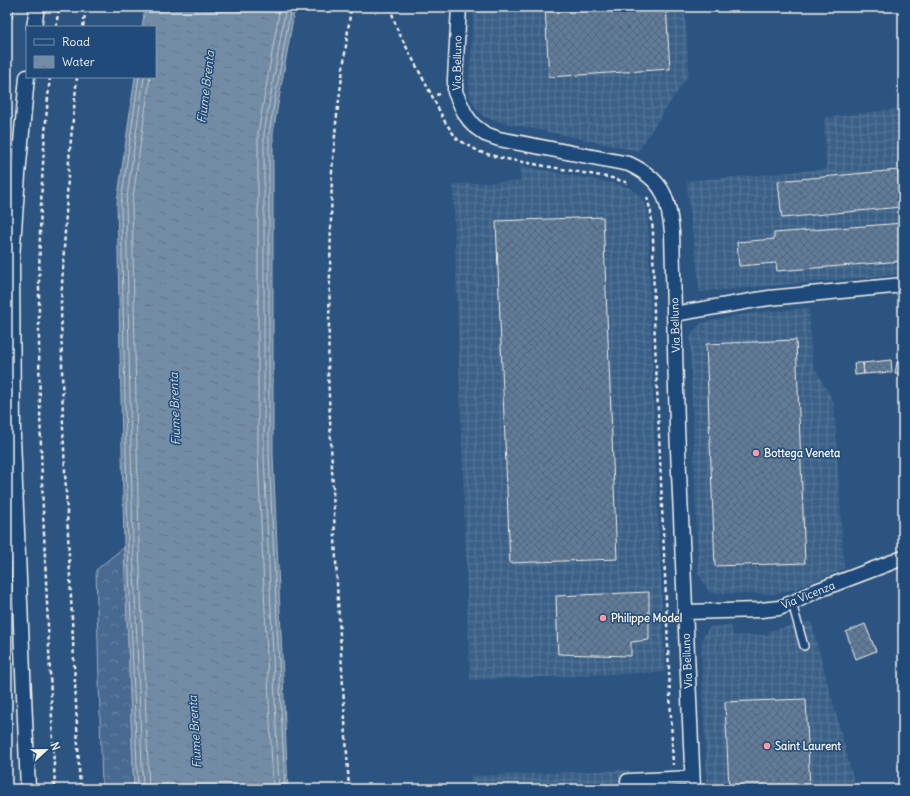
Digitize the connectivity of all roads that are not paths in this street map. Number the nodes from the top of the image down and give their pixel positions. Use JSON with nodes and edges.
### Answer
{"nodes":[{"id":1,"x":37,"y":7,"type":"edge"},
{"id":2,"x":459,"y":7,"type":"edge"},
{"id":3,"x":34,"y":26,"type":"edge"},
{"id":4,"x":27,"y":78,"type":"edge"},
{"id":5,"x":903,"y":285,"type":"edge"},
{"id":6,"x":674,"y":314,"type":"junction"},
{"id":7,"x":10,"y":439,"type":"edge"},
{"id":8,"x":903,"y":558,"type":"edge"},
{"id":9,"x":792,"y":603,"type":"junction"},
{"id":10,"x":685,"y":612,"type":"junction"},
{"id":11,"x":804,"y":646,"type":"dead end"},
{"id":12,"x":628,"y":781,"type":"dead end"},
{"id":13,"x":647,"y":784,"type":"edge"},
{"id":14,"x":693,"y":784,"type":"edge"},
{"id":15,"x":28,"y":789,"type":"edge"}],
"edges":[{"from":1,"to":3,"type":"street"},
{"from":2,"to":6,"type":"street","name":"Via Belluno"},
{"from":4,"to":7,"type":"street"},
{"from":5,"to":6,"type":"street"},
{"from":6,"to":10,"type":"street","name":"Via Belluno"},
{"from":7,"to":15,"type":"street"},
{"from":8,"to":9,"type":"street","name":"Via Vicenza"},
{"from":9,"to":10,"type":"street","name":"Via Vicenza"},
{"from":9,"to":11,"type":"lane"},
{"from":10,"to":14,"type":"street","name":"Via Belluno"},
{"from":12,"to":13,"type":"street"},
{"from":13,"to":14,"type":"street"}]}
